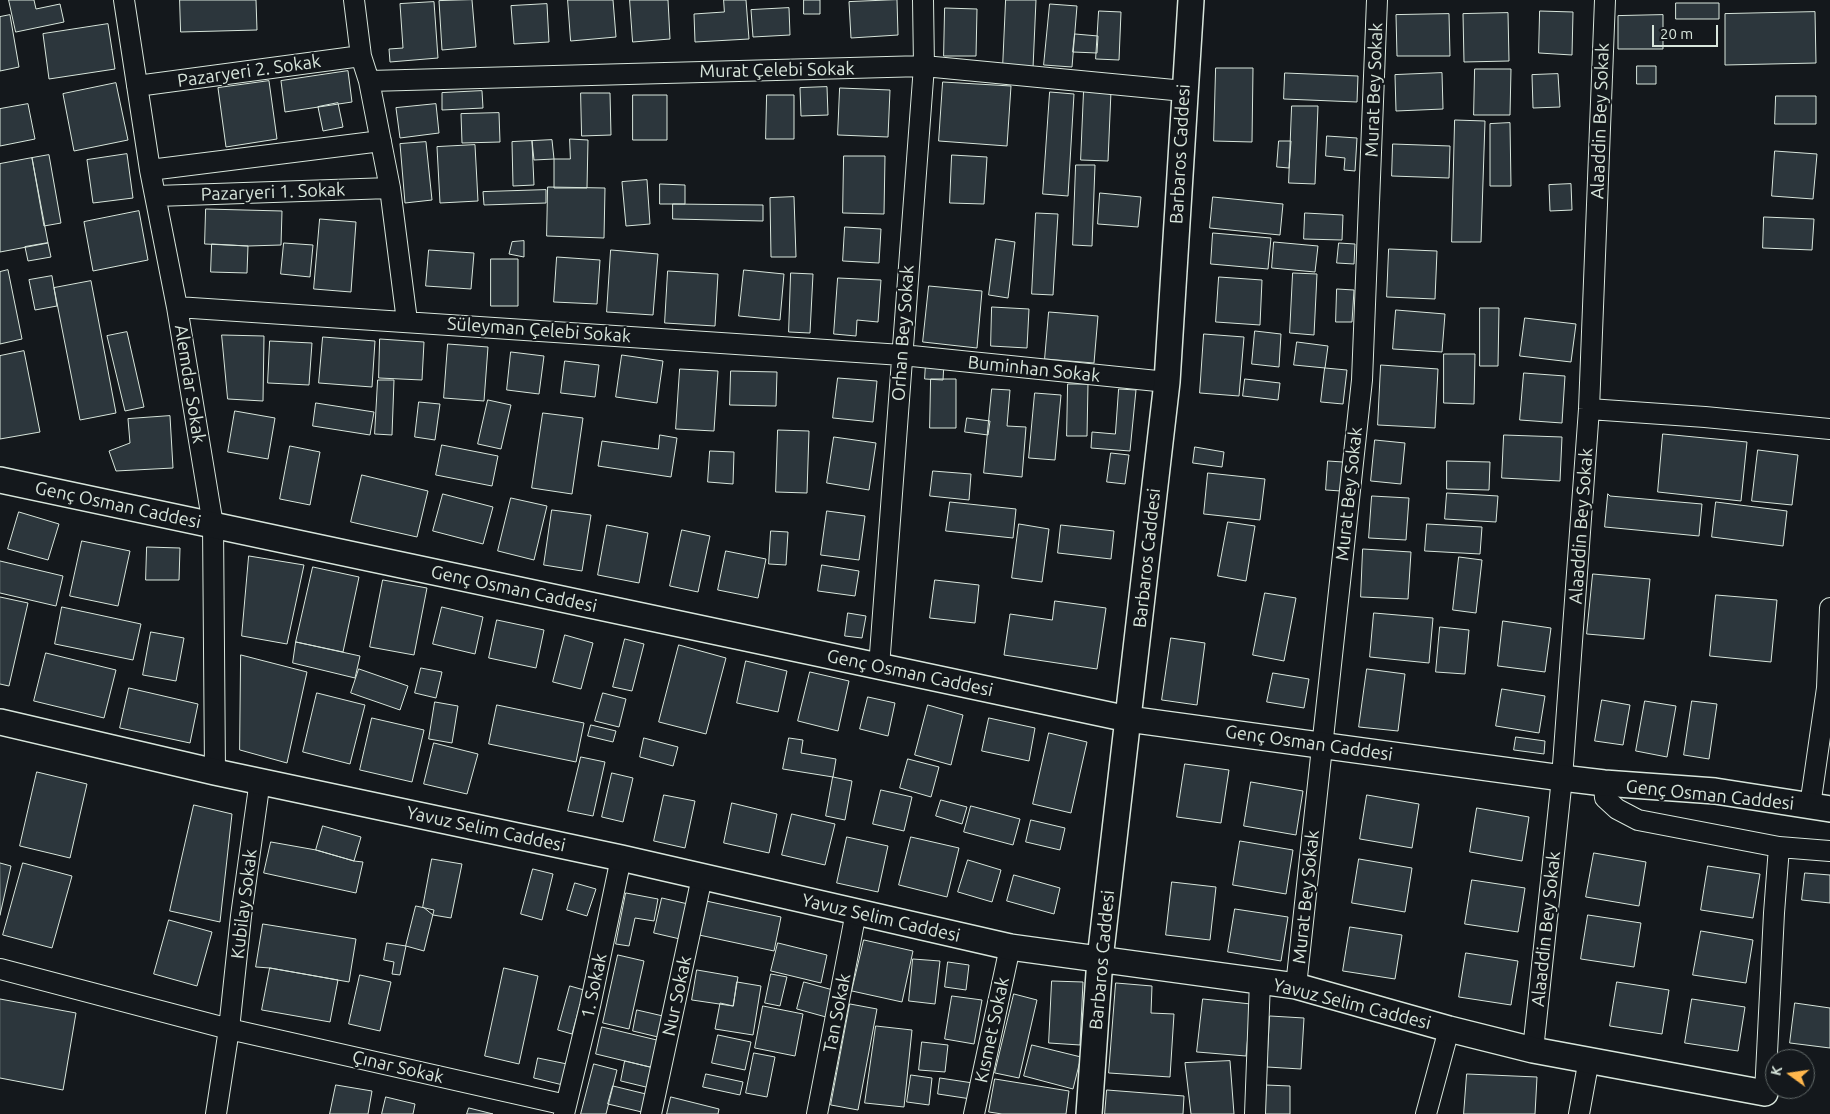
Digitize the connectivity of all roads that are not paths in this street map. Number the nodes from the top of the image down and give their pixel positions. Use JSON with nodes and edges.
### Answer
{"nodes":[{"id":1,"x":124,"y":0,"type":"edge"},
{"id":2,"x":354,"y":0,"type":"edge"},
{"id":3,"x":923,"y":0,"type":"edge"},
{"id":4,"x":1190,"y":0,"type":"edge"},
{"id":5,"x":1377,"y":0,"type":"edge"},
{"id":6,"x":1605,"y":0,"type":"edge"},
{"id":7,"x":361,"y":56,"type":"junction"},
{"id":8,"x":924,"y":66,"type":"junction"},
{"id":9,"x":369,"y":81,"type":"junction"},
{"id":10,"x":137,"y":86,"type":"junction"},
{"id":11,"x":1184,"y":91,"type":"junction"},
{"id":12,"x":381,"y":141,"type":"junction"},
{"id":13,"x":150,"y":170,"type":"junction"},
{"id":14,"x":390,"y":188,"type":"junction"},
{"id":15,"x":156,"y":196,"type":"junction"},
{"id":16,"x":177,"y":307,"type":"junction"},
{"id":17,"x":407,"y":321,"type":"junction"},
{"id":18,"x":902,"y":355,"type":"junction"},
{"id":19,"x":1167,"y":382,"type":"junction"},
{"id":20,"x":1589,"y":409,"type":"junction"},
{"id":21,"x":1830,"y":429,"type":"edge"},
{"id":22,"x":0,"y":480,"type":"edge"},
{"id":23,"x":213,"y":525,"type":"junction"},
{"id":24,"x":1830,"y":608,"type":"edge"},
{"id":25,"x":879,"y":667,"type":"junction"},
{"id":26,"x":1128,"y":719,"type":"junction"},
{"id":27,"x":0,"y":722,"type":"edge"},
{"id":28,"x":1321,"y":745,"type":"junction"},
{"id":29,"x":215,"y":772,"type":"junction"},
{"id":30,"x":1562,"y":778,"type":"junction"},
{"id":31,"x":260,"y":780,"type":"junction"},
{"id":32,"x":1604,"y":783,"type":"junction"},
{"id":33,"x":1820,"y":808,"type":"edge"},
{"id":34,"x":1780,"y":847,"type":"junction"},
{"id":35,"x":1830,"y":851,"type":"edge"},
{"id":36,"x":621,"y":858,"type":"junction"},
{"id":37,"x":702,"y":878,"type":"junction"},
{"id":38,"x":856,"y":912,"type":"junction"},
{"id":39,"x":1010,"y":947,"type":"junction"},
{"id":40,"x":1100,"y":958,"type":"junction"},
{"id":41,"x":0,"y":969,"type":"edge"},
{"id":42,"x":1260,"y":981,"type":"junction"},
{"id":43,"x":1296,"y":986,"type":"junction"},
{"id":44,"x":229,"y":1029,"type":"junction"},
{"id":45,"x":1449,"y":1029,"type":"junction"},
{"id":46,"x":1767,"y":1049,"type":"edge"},
{"id":47,"x":1533,"y":1050,"type":"junction"},
{"id":48,"x":1589,"y":1059,"type":"junction"},
{"id":49,"x":1765,"y":1093,"type":"edge"},
{"id":50,"x":565,"y":1109,"type":"edge"},
{"id":51,"x":216,"y":1114,"type":"edge"},
{"id":52,"x":651,"y":1114,"type":"edge"},
{"id":53,"x":817,"y":1114,"type":"edge"},
{"id":54,"x":974,"y":1114,"type":"edge"},
{"id":55,"x":1089,"y":1114,"type":"edge"},
{"id":56,"x":1255,"y":1114,"type":"edge"},
{"id":57,"x":1426,"y":1114,"type":"edge"},
{"id":58,"x":1579,"y":1114,"type":"edge"}],
"edges":[{"from":1,"to":10,"type":"street","name":"Alemdar Sokak"},
{"from":2,"to":7,"type":"street"},
{"from":3,"to":8,"type":"street","name":"Orhan Bey Sokak"},
{"from":4,"to":11,"type":"street","name":"Barbaros Caddesi"},
{"from":5,"to":28,"type":"street","name":"Murat Bey Sokak"},
{"from":6,"to":20,"type":"street","name":"Alaaddin Bey Sokak"},
{"from":7,"to":9,"type":"street"},
{"from":7,"to":10,"type":"street","name":"Pazaryeri 2. Sokak"},
{"from":8,"to":9,"type":"street","name":"Murat Çelebi Sokak"},
{"from":8,"to":11,"type":"street","name":"Murat Çelebi Sokak"},
{"from":8,"to":18,"type":"street","name":"Orhan Bey Sokak"},
{"from":9,"to":12,"type":"street"},
{"from":10,"to":13,"type":"street","name":"Alemdar Sokak"},
{"from":11,"to":19,"type":"street","name":"Barbaros Caddesi"},
{"from":12,"to":13,"type":"street"},
{"from":12,"to":14,"type":"street"},
{"from":13,"to":15,"type":"street","name":"Alemdar Sokak"},
{"from":14,"to":15,"type":"street","name":"Pazaryeri 1. Sokak"},
{"from":14,"to":17,"type":"street"},
{"from":15,"to":16,"type":"street","name":"Alemdar Sokak"},
{"from":16,"to":17,"type":"street","name":"Süleyman Çelebi Sokak"},
{"from":16,"to":23,"type":"street","name":"Alemdar Sokak"},
{"from":17,"to":18,"type":"street","name":"Süleyman Çelebi Sokak"},
{"from":18,"to":19,"type":"street","name":"Buminhan Sokak"},
{"from":18,"to":25,"type":"street","name":"Orhan Bey Sokak"},
{"from":19,"to":26,"type":"street","name":"Barbaros Caddesi"},
{"from":20,"to":21,"type":"street"},
{"from":20,"to":30,"type":"street","name":"Alaaddin Bey Sokak"},
{"from":22,"to":23,"type":"street","name":"Genç Osman Caddesi"},
{"from":23,"to":25,"type":"street","name":"Genç Osman Caddesi"},
{"from":23,"to":29,"type":"street","name":"Alemdar Sokak"},
{"from":24,"to":33,"type":"street"},
{"from":25,"to":26,"type":"street","name":"Genç Osman Caddesi"},
{"from":26,"to":28,"type":"street","name":"Genç Osman Caddesi"},
{"from":26,"to":40,"type":"street","name":"Barbaros Caddesi"},
{"from":27,"to":29,"type":"street","name":"Yavuz Selim Caddesi"},
{"from":28,"to":30,"type":"street","name":"Genç Osman Caddesi"},
{"from":28,"to":43,"type":"street","name":"Murat Bey Sokak"},
{"from":29,"to":31,"type":"street","name":"Yavuz Selim Caddesi"},
{"from":30,"to":32,"type":"street","name":"Genç Osman Caddesi"},
{"from":30,"to":47,"type":"street","name":"Alaaddin Bey Sokak"},
{"from":31,"to":36,"type":"street","name":"Yavuz Selim Caddesi"},
{"from":31,"to":44,"type":"street","name":"Kubilay Sokak"},
{"from":32,"to":33,"type":"street","name":"Genç Osman Caddesi"},
{"from":32,"to":34,"type":"street"},
{"from":34,"to":35,"type":"street"},
{"from":34,"to":46,"type":"street"},
{"from":36,"to":37,"type":"street","name":"Yavuz Selim Caddesi"},
{"from":36,"to":50,"type":"street","name":"1. Sokak"},
{"from":37,"to":38,"type":"street","name":"Yavuz Selim Caddesi"},
{"from":37,"to":52,"type":"street","name":"Nur Sokak"},
{"from":38,"to":39,"type":"street","name":"Yavuz Selim Caddesi"},
{"from":38,"to":53,"type":"street","name":"Tan Sokak"},
{"from":39,"to":40,"type":"street","name":"Yavuz Selim Caddesi"},
{"from":39,"to":54,"type":"street","name":"Kısmet Sokak"},
{"from":40,"to":42,"type":"street","name":"Yavuz Selim Caddesi"},
{"from":40,"to":55,"type":"street","name":"Barbaros Caddesi"},
{"from":41,"to":44,"type":"street","name":"Çınar Sokak"},
{"from":42,"to":43,"type":"street","name":"Yavuz Selim Caddesi"},
{"from":42,"to":56,"type":"street"},
{"from":43,"to":45,"type":"street","name":"Yavuz Selim Caddesi"},
{"from":44,"to":50,"type":"street","name":"Çınar Sokak"},
{"from":44,"to":51,"type":"street","name":"Kubilay Sokak"},
{"from":45,"to":47,"type":"street","name":"Yavuz Selim Caddesi"},
{"from":45,"to":57,"type":"street"},
{"from":47,"to":48,"type":"street","name":"Yavuz Selim Caddesi"},
{"from":48,"to":49,"type":"street","name":"Yavuz Selim Caddesi"},
{"from":48,"to":58,"type":"street"}]}
